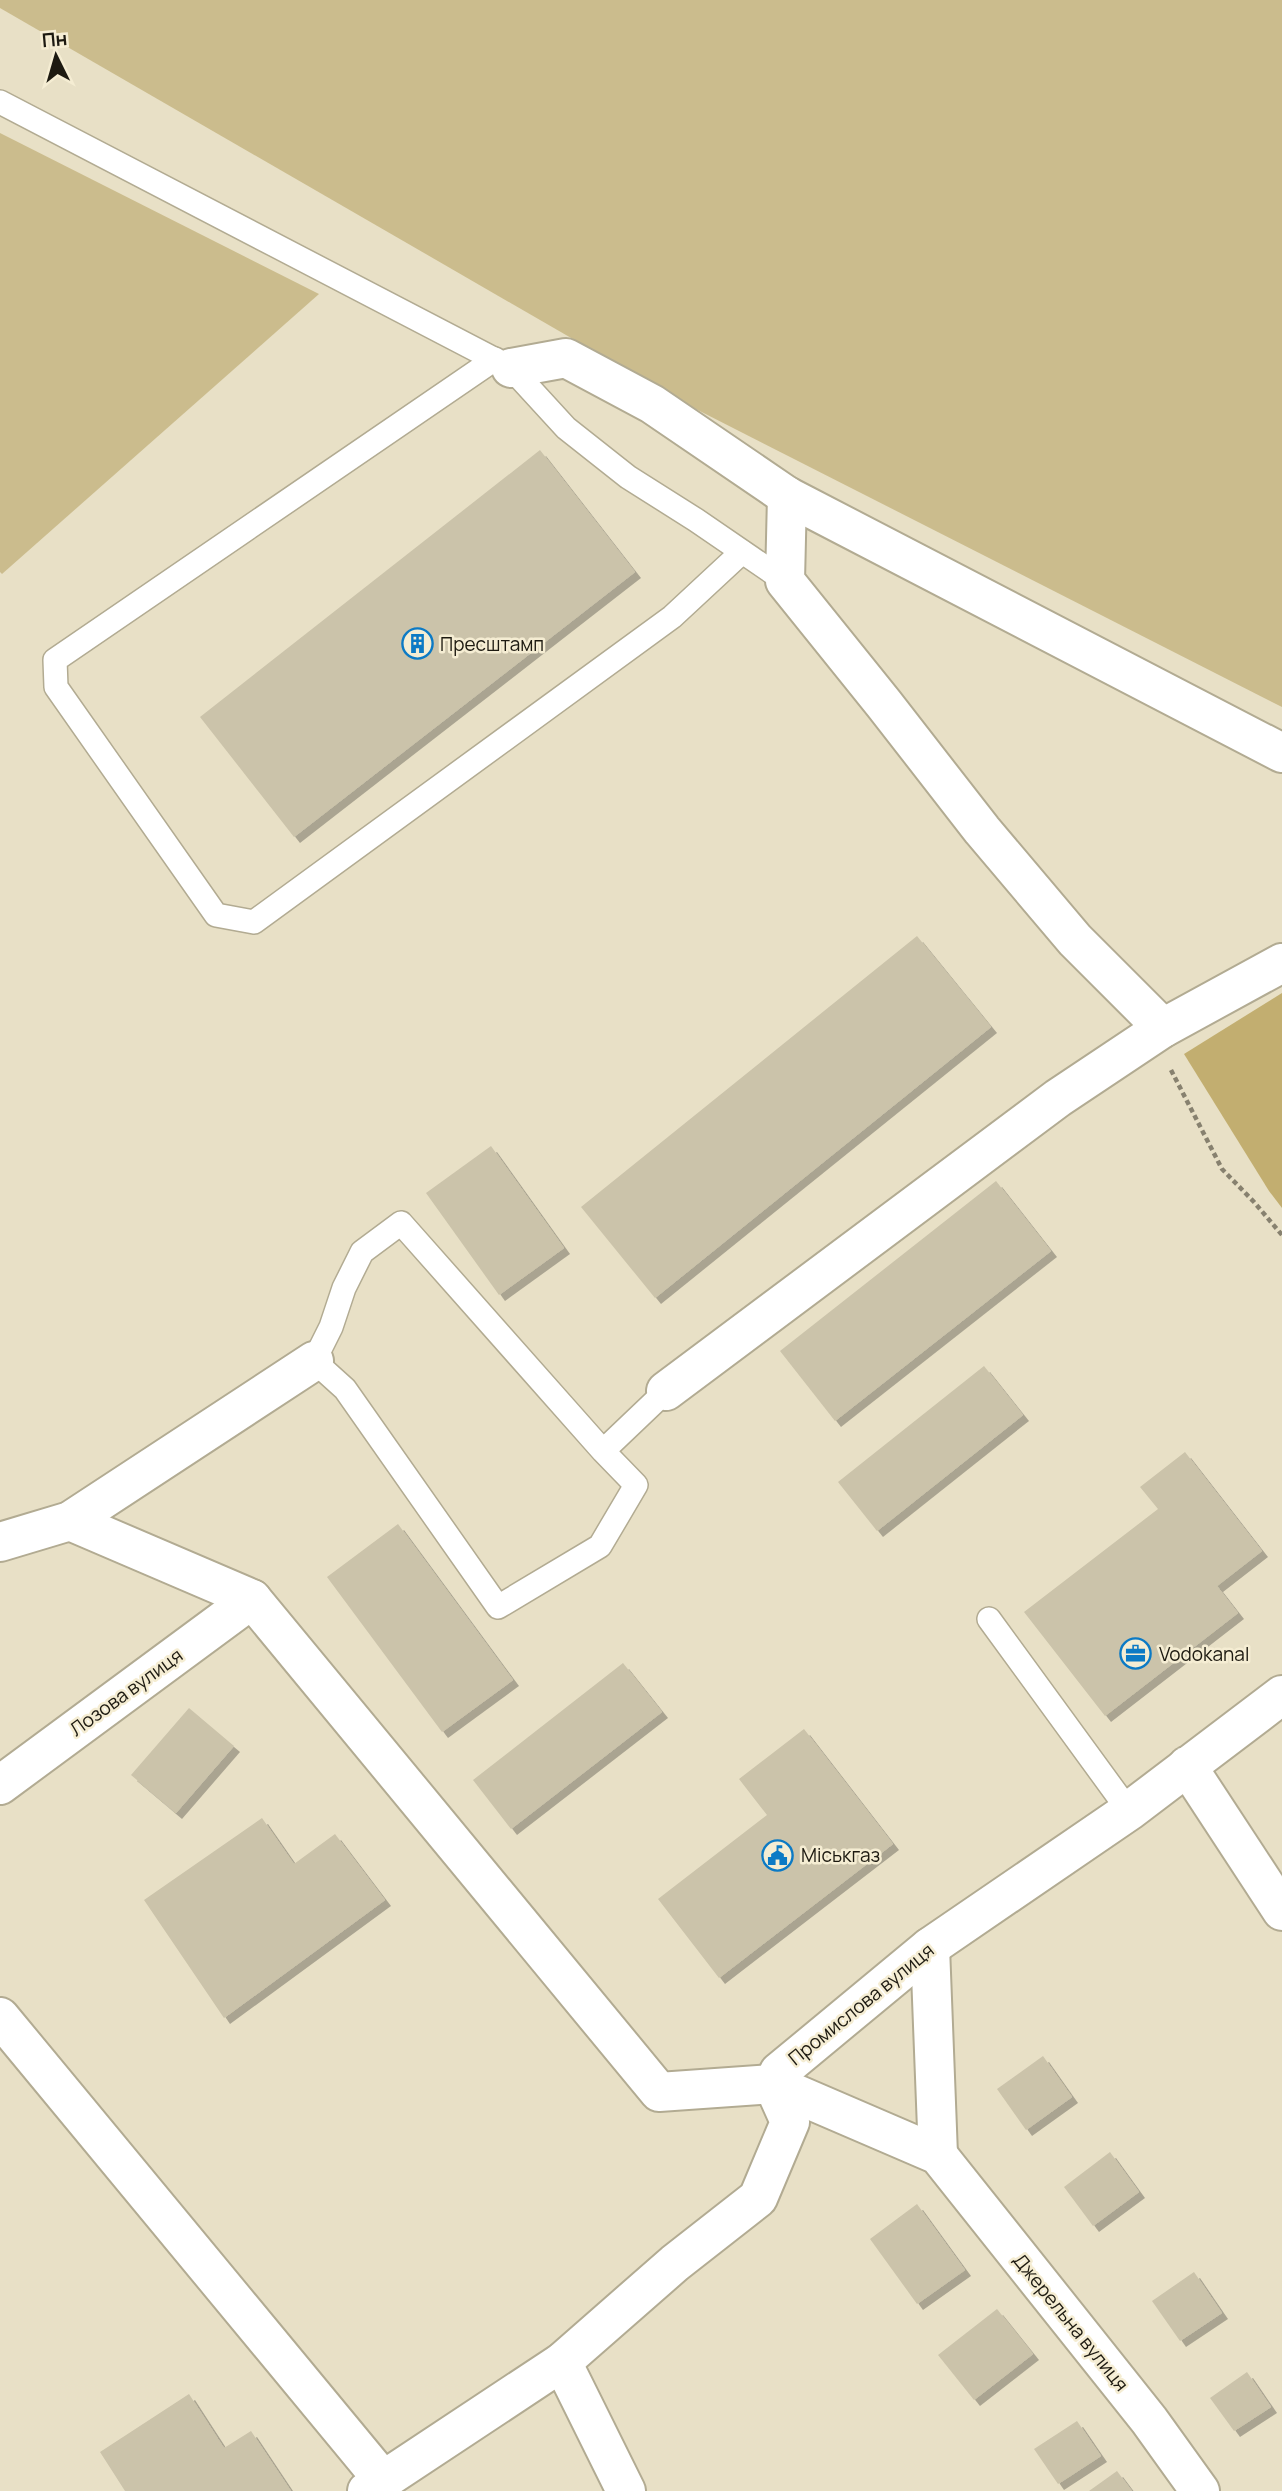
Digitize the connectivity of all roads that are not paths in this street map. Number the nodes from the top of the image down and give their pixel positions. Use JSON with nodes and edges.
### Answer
{"nodes":[{"id":1,"x":0,"y":102,"type":"edge"},
{"id":2,"x":503,"y":364,"type":"junction"},
{"id":3,"x":788,"y":496,"type":"junction"},
{"id":4,"x":743,"y":552,"type":"junction"},
{"id":5,"x":785,"y":581,"type":"junction"},
{"id":6,"x":1282,"y":753,"type":"edge"},
{"id":7,"x":1282,"y":963,"type":"edge"},
{"id":8,"x":1163,"y":1028,"type":"junction"},
{"id":9,"x":314,"y":1361,"type":"junction"},
{"id":10,"x":666,"y":1391,"type":"joint"},
{"id":11,"x":603,"y":1451,"type":"junction"},
{"id":12,"x":70,"y":1521,"type":"junction"},
{"id":13,"x":0,"y":1542,"type":"edge"},
{"id":14,"x":252,"y":1599,"type":"junction"},
{"id":15,"x":989,"y":1619,"type":"dead end"},
{"id":16,"x":1282,"y":1695,"type":"edge"},
{"id":17,"x":1187,"y":1766,"type":"junction"},
{"id":18,"x":0,"y":1785,"type":"edge"},
{"id":19,"x":1129,"y":1811,"type":"junction"},
{"id":20,"x":1282,"y":1911,"type":"edge"},
{"id":21,"x":929,"y":1947,"type":"junction"},
{"id":22,"x":0,"y":2017,"type":"edge"},
{"id":23,"x":773,"y":2084,"type":"junction"},
{"id":24,"x":938,"y":2155,"type":"junction"},
{"id":25,"x":562,"y":2362,"type":"junction"},
{"id":26,"x":375,"y":2485,"type":"edge"},
{"id":27,"x":626,"y":2491,"type":"edge"},
{"id":28,"x":1200,"y":2491,"type":"edge"}],
"edges":[{"from":1,"to":2,"type":"lane"},
{"from":2,"to":3,"type":"street"},
{"from":2,"to":4,"type":"lane"},
{"from":2,"to":4,"type":"lane"},
{"from":3,"to":5,"type":"street"},
{"from":3,"to":6,"type":"street"},
{"from":4,"to":5,"type":"lane"},
{"from":5,"to":8,"type":"street"},
{"from":7,"to":8,"type":"street"},
{"from":8,"to":10,"type":"street"},
{"from":9,"to":11,"type":"lane"},
{"from":9,"to":11,"type":"lane"},
{"from":9,"to":12,"type":"street"},
{"from":10,"to":11,"type":"lane"},
{"from":12,"to":13,"type":"street"},
{"from":12,"to":14,"type":"street"},
{"from":14,"to":18,"type":"street","name":"Лозова вулиця"},
{"from":14,"to":23,"type":"street"},
{"from":15,"to":19,"type":"lane"},
{"from":16,"to":17,"type":"street","name":"Промислова вулиця"},
{"from":17,"to":19,"type":"street","name":"Промислова вулиця"},
{"from":17,"to":20,"type":"street"},
{"from":19,"to":21,"type":"street","name":"Промислова вулиця"},
{"from":21,"to":23,"type":"street","name":"Промислова вулиця"},
{"from":21,"to":24,"type":"street"},
{"from":22,"to":26,"type":"street"},
{"from":23,"to":24,"type":"street"},
{"from":23,"to":25,"type":"street"},
{"from":24,"to":28,"type":"street","name":"Джерельна вулиця"},
{"from":25,"to":26,"type":"street"},
{"from":25,"to":27,"type":"street"}]}
